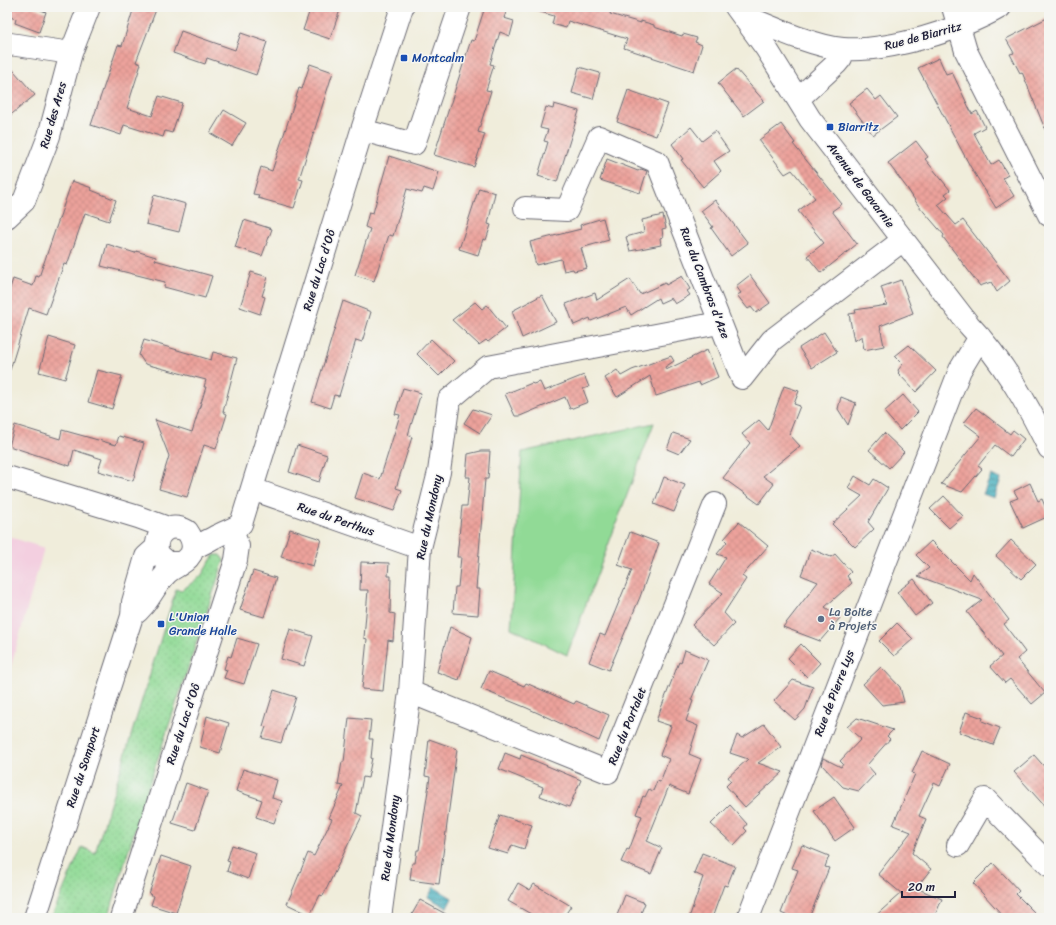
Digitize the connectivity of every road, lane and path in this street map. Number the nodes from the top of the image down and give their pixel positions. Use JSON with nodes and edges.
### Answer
{"nodes":[{"id":1,"x":89,"y":7,"type":"edge"},
{"id":2,"x":402,"y":7,"type":"edge"},
{"id":3,"x":460,"y":7,"type":"edge"},
{"id":4,"x":1000,"y":7,"type":"edge"},
{"id":5,"x":734,"y":10,"type":"edge"},
{"id":6,"x":956,"y":17,"type":"edge"},
{"id":7,"x":7,"y":46,"type":"edge"},
{"id":8,"x":842,"y":49,"type":"junction"},
{"id":9,"x":71,"y":53,"type":"junction"},
{"id":10,"x":798,"y":99,"type":"junction"},
{"id":11,"x":362,"y":130,"type":"junction"},
{"id":12,"x":525,"y":208,"type":"dead end"},
{"id":13,"x":1049,"y":214,"type":"edge"},
{"id":14,"x":7,"y":217,"type":"edge"},
{"id":15,"x":903,"y":240,"type":"junction"},
{"id":16,"x":719,"y":323,"type":"junction"},
{"id":17,"x":980,"y":337,"type":"junction"},
{"id":18,"x":1049,"y":448,"type":"edge"},
{"id":19,"x":7,"y":477,"type":"edge"},
{"id":20,"x":252,"y":490,"type":"junction"},
{"id":21,"x":715,"y":504,"type":"dead end"},
{"id":22,"x":227,"y":532,"type":"junction"},
{"id":23,"x":174,"y":543,"type":"junction"},
{"id":24,"x":420,"y":548,"type":"junction"},
{"id":25,"x":132,"y":616,"type":"junction"},
{"id":26,"x":410,"y":692,"type":"junction"},
{"id":27,"x":958,"y":845,"type":"dead end"},
{"id":28,"x":1049,"y":865,"type":"edge"},
{"id":29,"x":35,"y":918,"type":"edge"},
{"id":30,"x":121,"y":918,"type":"edge"},
{"id":31,"x":380,"y":918,"type":"edge"},
{"id":32,"x":748,"y":918,"type":"edge"}],
"edges":[{"from":1,"to":9,"type":"street","name":"Rue des Ares"},
{"from":2,"to":11,"type":"street","name":"Rue du Lac d'Oô"},
{"from":3,"to":11,"type":"street"},
{"from":4,"to":6,"type":"street","name":"Rue de Biarritz"},
{"from":5,"to":8,"type":"street","name":"Rue de Biarritz"},
{"from":5,"to":10,"type":"street","name":"Avenue de Gavarnie"},
{"from":6,"to":8,"type":"street","name":"Rue de Biarritz"},
{"from":6,"to":13,"type":"street"},
{"from":7,"to":9,"type":"street"},
{"from":8,"to":10,"type":"street"},
{"from":9,"to":14,"type":"street","name":"Rue des Ares"},
{"from":10,"to":15,"type":"street","name":"Avenue de Gavarnie"},
{"from":11,"to":20,"type":"street","name":"Rue du Lac d'Oô"},
{"from":12,"to":16,"type":"street","name":"Rue du Cambras d'Aze"},
{"from":15,"to":16,"type":"street","name":"Rue du Cambras d'Aze"},
{"from":15,"to":17,"type":"street","name":"Avenue de Gavarnie"},
{"from":16,"to":24,"type":"street","name":"Rue du Mondony"},
{"from":17,"to":18,"type":"street","name":"Avenue de Gavarnie"},
{"from":17,"to":32,"type":"street","name":"Rue de Pierre Lys"},
{"from":19,"to":23,"type":"street"},
{"from":20,"to":22,"type":"street","name":"Rue du Lac d'Oô"},
{"from":20,"to":24,"type":"street","name":"Rue du Perthus"},
{"from":21,"to":26,"type":"street","name":"Rue du Portalet"},
{"from":22,"to":23,"type":"street","name":"Rue du Lac d'Oô"},
{"from":22,"to":30,"type":"street","name":"Rue du Lac d'Oô"},
{"from":23,"to":25,"type":"street"},
{"from":23,"to":25,"type":"street","name":"Rue du Somport"},
{"from":24,"to":26,"type":"street","name":"Rue du Mondony"},
{"from":25,"to":29,"type":"street","name":"Rue du Somport"},
{"from":26,"to":31,"type":"street","name":"Rue du Mondony"},
{"from":27,"to":28,"type":"street"}]}
